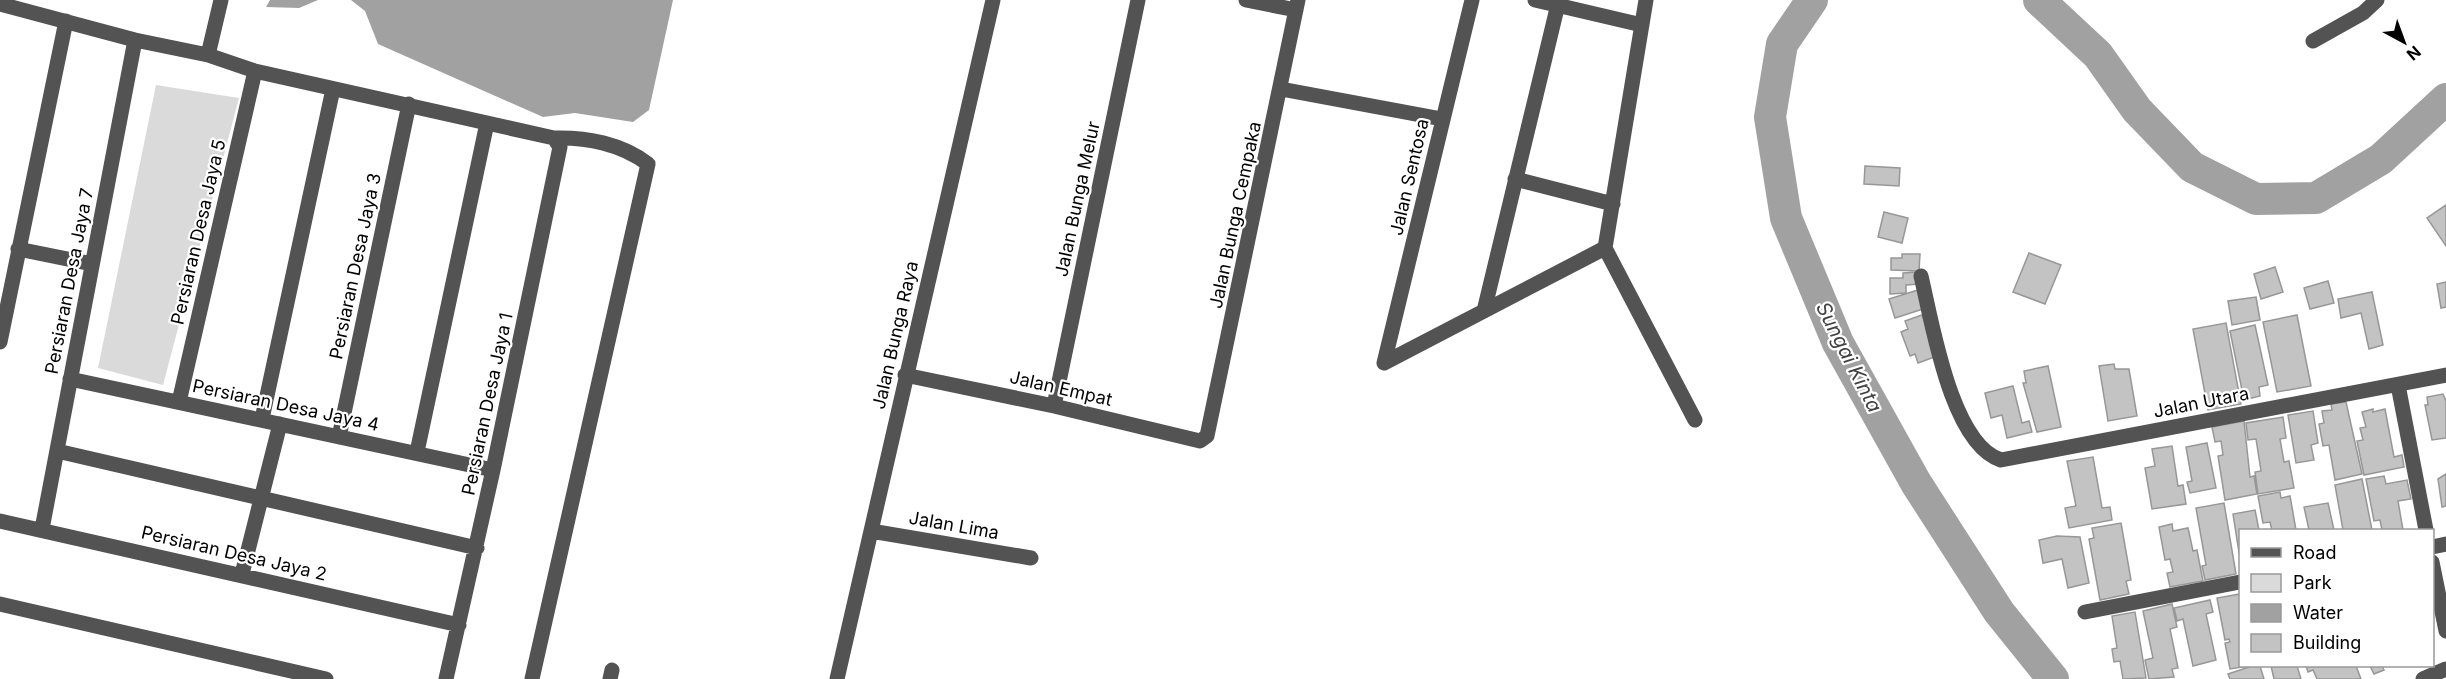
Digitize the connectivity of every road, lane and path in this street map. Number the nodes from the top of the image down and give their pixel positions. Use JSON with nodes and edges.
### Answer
{"nodes":[{"id":1,"x":221,"y":0,"type":"edge"},
{"id":2,"x":993,"y":0,"type":"edge"},
{"id":3,"x":1138,"y":0,"type":"edge"},
{"id":4,"x":1246,"y":0,"type":"edge"},
{"id":5,"x":1472,"y":0,"type":"edge"},
{"id":6,"x":1535,"y":0,"type":"edge"},
{"id":7,"x":1646,"y":0,"type":"edge"},
{"id":8,"x":2377,"y":0,"type":"edge"},
{"id":9,"x":0,"y":3,"type":"edge"},
{"id":10,"x":1558,"y":3,"type":"edge"},
{"id":11,"x":1297,"y":5,"type":"edge"},
{"id":12,"x":66,"y":21,"type":"junction"},
{"id":13,"x":1642,"y":25,"type":"junction"},
{"id":14,"x":135,"y":40,"type":"junction"},
{"id":15,"x":2313,"y":41,"type":"dead end"},
{"id":16,"x":208,"y":55,"type":"junction"},
{"id":17,"x":255,"y":71,"type":"junction"},
{"id":18,"x":333,"y":88,"type":"junction"},
{"id":19,"x":1281,"y":89,"type":"junction"},
{"id":20,"x":409,"y":104,"type":"junction"},
{"id":21,"x":1442,"y":120,"type":"junction"},
{"id":22,"x":487,"y":123,"type":"junction"},
{"id":23,"x":554,"y":138,"type":"junction"},
{"id":24,"x":1515,"y":179,"type":"junction"},
{"id":25,"x":1613,"y":204,"type":"junction"},
{"id":26,"x":1605,"y":248,"type":"junction"},
{"id":27,"x":18,"y":249,"type":"junction"},
{"id":28,"x":92,"y":264,"type":"junction"},
{"id":29,"x":1921,"y":276,"type":"dead end"},
{"id":30,"x":5,"y":282,"type":"edge"},
{"id":31,"x":1484,"y":311,"type":"junction"},
{"id":32,"x":0,"y":342,"type":"edge"},
{"id":33,"x":905,"y":375,"type":"junction"},
{"id":34,"x":2446,"y":375,"type":"edge"},
{"id":35,"x":70,"y":379,"type":"junction"},
{"id":36,"x":2398,"y":385,"type":"junction"},
{"id":37,"x":179,"y":402,"type":"junction"},
{"id":38,"x":1054,"y":406,"type":"junction"},
{"id":39,"x":262,"y":419,"type":"junction"},
{"id":40,"x":1695,"y":420,"type":"dead end"},
{"id":41,"x":280,"y":424,"type":"junction"},
{"id":42,"x":1207,"y":436,"type":"joint"},
{"id":43,"x":339,"y":437,"type":"junction"},
{"id":44,"x":57,"y":451,"type":"junction"},
{"id":45,"x":417,"y":452,"type":"junction"},
{"id":46,"x":494,"y":470,"type":"junction"},
{"id":47,"x":262,"y":500,"type":"junction"},
{"id":48,"x":0,"y":521,"type":"edge"},
{"id":49,"x":42,"y":529,"type":"junction"},
{"id":50,"x":2426,"y":529,"type":"edge"},
{"id":51,"x":871,"y":531,"type":"junction"},
{"id":52,"x":477,"y":548,"type":"junction"},
{"id":53,"x":1031,"y":558,"type":"dead end"},
{"id":54,"x":2434,"y":567,"type":"edge"},
{"id":55,"x":242,"y":574,"type":"junction"},
{"id":56,"x":2239,"y":582,"type":"edge"},
{"id":57,"x":0,"y":604,"type":"edge"},
{"id":58,"x":2085,"y":612,"type":"dead end"},
{"id":59,"x":459,"y":625,"type":"junction"},
{"id":60,"x":2446,"y":630,"type":"edge"},
{"id":61,"x":2446,"y":669,"type":"edge"},
{"id":62,"x":326,"y":679,"type":"edge"},
{"id":63,"x":447,"y":679,"type":"edge"},
{"id":64,"x":532,"y":679,"type":"edge"},
{"id":65,"x":837,"y":679,"type":"edge"},
{"id":66,"x":2423,"y":679,"type":"edge"}],
"edges":[{"from":1,"to":16,"type":"street"},
{"from":2,"to":33,"type":"street","name":"Jalan Bunga Raya"},
{"from":3,"to":38,"type":"street","name":"Jalan Bunga Melur"},
{"from":4,"to":11,"type":"street"},
{"from":5,"to":21,"type":"street","name":"Jalan Sentosa"},
{"from":6,"to":10,"type":"street"},
{"from":7,"to":13,"type":"street"},
{"from":8,"to":15,"type":"street"},
{"from":9,"to":12,"type":"street"},
{"from":10,"to":13,"type":"street"},
{"from":10,"to":24,"type":"street"},
{"from":11,"to":19,"type":"street","name":"Jalan Bunga Cempaka"},
{"from":12,"to":14,"type":"street"},
{"from":12,"to":27,"type":"street"},
{"from":13,"to":25,"type":"street"},
{"from":14,"to":16,"type":"street"},
{"from":14,"to":28,"type":"street","name":"Persiaran Desa Jaya 7"},
{"from":16,"to":17,"type":"street"},
{"from":17,"to":18,"type":"street"},
{"from":17,"to":37,"type":"street","name":"Persiaran Desa Jaya 5"},
{"from":18,"to":20,"type":"street"},
{"from":18,"to":39,"type":"street"},
{"from":19,"to":21,"type":"street"},
{"from":19,"to":42,"type":"street","name":"Jalan Bunga Cempaka"},
{"from":20,"to":22,"type":"street"},
{"from":20,"to":43,"type":"street","name":"Persiaran Desa Jaya 3"},
{"from":21,"to":31,"type":"street","name":"Jalan Sentosa"},
{"from":22,"to":23,"type":"street"},
{"from":22,"to":45,"type":"street"},
{"from":23,"to":46,"type":"street","name":"Persiaran Desa Jaya 1"},
{"from":23,"to":64,"type":"street"},
{"from":24,"to":25,"type":"street"},
{"from":24,"to":31,"type":"street"},
{"from":25,"to":26,"type":"street"},
{"from":26,"to":31,"type":"street"},
{"from":26,"to":40,"type":"street"},
{"from":27,"to":28,"type":"street"},
{"from":27,"to":30,"type":"street"},
{"from":28,"to":35,"type":"street","name":"Persiaran Desa Jaya 7"},
{"from":29,"to":36,"type":"street","name":"Jalan Utara"},
{"from":30,"to":32,"type":"street"},
{"from":33,"to":38,"type":"street","name":"Jalan Empat"},
{"from":33,"to":51,"type":"street","name":"Jalan Bunga Raya"},
{"from":34,"to":36,"type":"street","name":"Jalan Utara"},
{"from":35,"to":37,"type":"street","name":"Persiaran Desa Jaya 4"},
{"from":35,"to":44,"type":"street","name":"Persiaran Desa Jaya 7"},
{"from":36,"to":50,"type":"street"},
{"from":37,"to":39,"type":"street","name":"Persiaran Desa Jaya 4"},
{"from":38,"to":42,"type":"street","name":"Jalan Empat"},
{"from":39,"to":41,"type":"street","name":"Persiaran Desa Jaya 4"},
{"from":41,"to":43,"type":"street","name":"Persiaran Desa Jaya 4"},
{"from":41,"to":47,"type":"street"},
{"from":43,"to":45,"type":"street","name":"Persiaran Desa Jaya 4"},
{"from":44,"to":47,"type":"street"},
{"from":44,"to":49,"type":"street","name":"Persiaran Desa Jaya 7"},
{"from":45,"to":46,"type":"street","name":"Persiaran Desa Jaya 4"},
{"from":46,"to":52,"type":"street","name":"Persiaran Desa Jaya 1"},
{"from":47,"to":52,"type":"street"},
{"from":47,"to":55,"type":"street"},
{"from":48,"to":49,"type":"street","name":"Persiaran Desa Jaya 2"},
{"from":49,"to":55,"type":"street","name":"Persiaran Desa Jaya 2"},
{"from":51,"to":53,"type":"street","name":"Jalan Lima"},
{"from":51,"to":65,"type":"street","name":"Jalan Bunga Raya"},
{"from":52,"to":59,"type":"street","name":"Persiaran Desa Jaya 1"},
{"from":54,"to":60,"type":"street"},
{"from":55,"to":59,"type":"street","name":"Persiaran Desa Jaya 2"},
{"from":56,"to":58,"type":"street"},
{"from":57,"to":62,"type":"street"},
{"from":59,"to":63,"type":"street","name":"Persiaran Desa Jaya 1"},
{"from":61,"to":66,"type":"street"}]}
